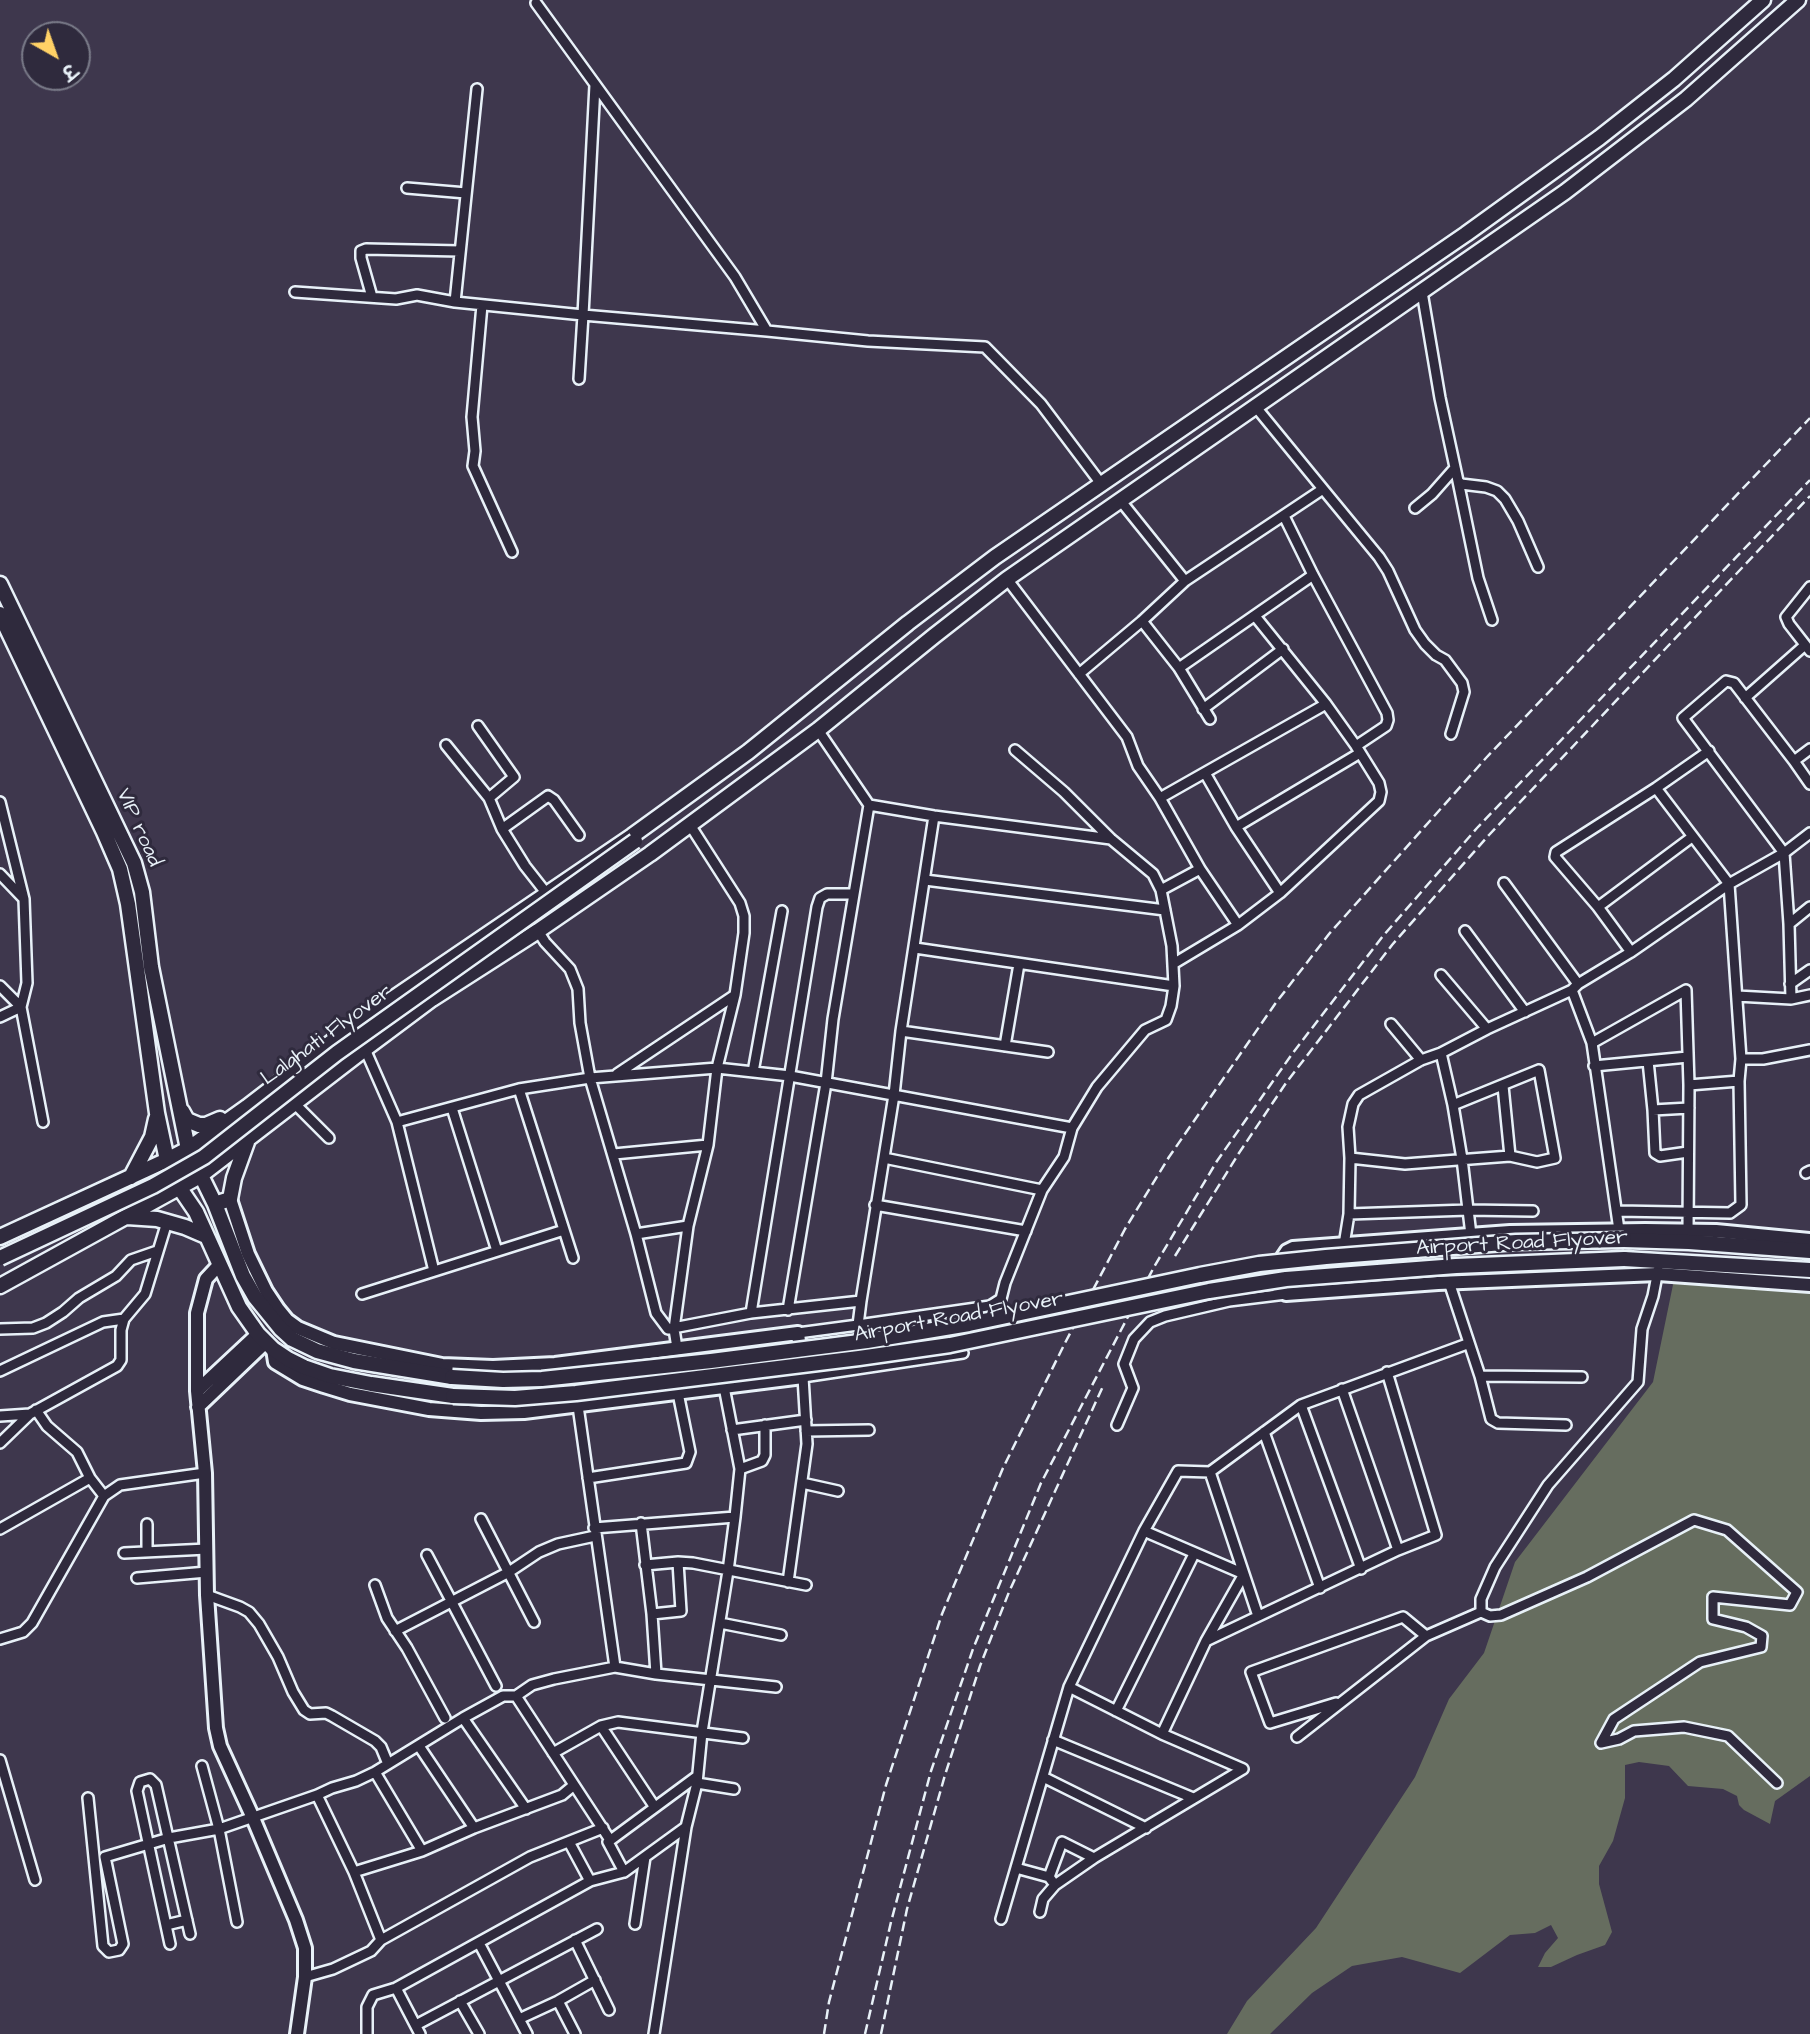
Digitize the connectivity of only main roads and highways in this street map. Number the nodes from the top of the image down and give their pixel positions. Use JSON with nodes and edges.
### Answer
{"nodes":[{"id":1,"x":1763,"y":0,"type":"edge"},
{"id":2,"x":1798,"y":0,"type":"edge"},
{"id":3,"x":0,"y":584,"type":"edge"},
{"id":4,"x":0,"y":617,"type":"edge"},
{"id":5,"x":660,"y":817,"type":"junction"},
{"id":6,"x":172,"y":1076,"type":"junction"},
{"id":7,"x":247,"y":1107,"type":"junction"},
{"id":8,"x":157,"y":1112,"type":"junction"},
{"id":9,"x":248,"y":1140,"type":"junction"},
{"id":10,"x":188,"y":1149,"type":"junction"},
{"id":11,"x":167,"y":1160,"type":"junction"},
{"id":12,"x":200,"y":1176,"type":"junction"},
{"id":13,"x":131,"y":1178,"type":"junction"},
{"id":14,"x":179,"y":1187,"type":"junction"},
{"id":15,"x":215,"y":1204,"type":"junction"},
{"id":16,"x":127,"y":1217,"type":"junction"},
{"id":17,"x":206,"y":1236,"type":"junction"},
{"id":18,"x":0,"y":1237,"type":"edge"},
{"id":19,"x":1809,"y":1245,"type":"edge"},
{"id":20,"x":0,"y":1258,"type":"edge"},
{"id":21,"x":1810,"y":1270,"type":"edge"},
{"id":22,"x":0,"y":1286,"type":"edge"},
{"id":23,"x":266,"y":1342,"type":"joint"}],
"edges":[{"from":1,"to":5,"type":"main road"},
{"from":2,"to":9,"type":"main road"},
{"from":3,"to":6,"type":"main road","name":"VIP road"},
{"from":4,"to":8,"type":"main road","name":"VIP road"},
{"from":5,"to":7,"type":"main road"},
{"from":5,"to":20,"type":"main road","name":"Lalghati Flyover","bridge":true},
{"from":6,"to":7,"type":"main road"},
{"from":6,"to":10,"type":"main road","name":"VIP road"},
{"from":7,"to":10,"type":"main road"},
{"from":8,"to":11,"type":"main road","name":"VIP road"},
{"from":8,"to":13,"type":"main road"},
{"from":9,"to":12,"type":"main road"},
{"from":9,"to":15,"type":"main road"},
{"from":10,"to":11,"type":"main road"},
{"from":10,"to":12,"type":"main road","name":"VIP road"},
{"from":11,"to":13,"type":"main road"},
{"from":11,"to":14,"type":"main road","name":"VIP road"},
{"from":12,"to":14,"type":"main road"},
{"from":12,"to":15,"type":"main road","name":"VIP road"},
{"from":13,"to":18,"type":"main road"},
{"from":14,"to":16,"type":"main road"},
{"from":14,"to":17,"type":"main road","name":"VIP road"},
{"from":15,"to":19,"type":"main road","name":"Airport Road Flyover","bridge":true},
{"from":16,"to":17,"type":"main road"},
{"from":16,"to":22,"type":"main road"},
{"from":17,"to":23,"type":"main road","name":"VIP road"},
{"from":21,"to":23,"type":"main road","name":"Airport Road Flyover","bridge":true}]}
